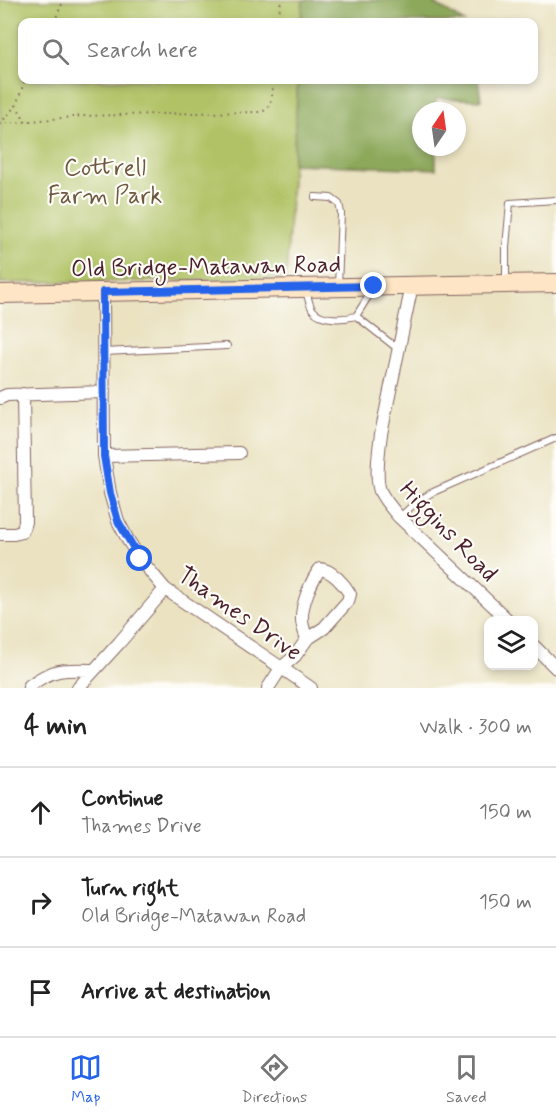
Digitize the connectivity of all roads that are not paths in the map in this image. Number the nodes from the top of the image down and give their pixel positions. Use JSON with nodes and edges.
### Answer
{"nodes":[{"id":1,"x":315,"y":197,"type":"dead end"},
{"id":2,"x":556,"y":200,"type":"edge"},
{"id":3,"x":506,"y":284,"type":"junction"},
{"id":4,"x":556,"y":284,"type":"edge"},
{"id":5,"x":412,"y":285,"type":"junction"},
{"id":6,"x":374,"y":286,"type":"junction"},
{"id":7,"x":338,"y":287,"type":"junction"},
{"id":8,"x":304,"y":288,"type":"junction"},
{"id":9,"x":103,"y":292,"type":"junction"},
{"id":10,"x":0,"y":294,"type":"edge"},
{"id":11,"x":356,"y":316,"type":"junction"},
{"id":12,"x":227,"y":346,"type":"dead end"},
{"id":13,"x":399,"y":350,"type":"junction"},
{"id":14,"x":104,"y":352,"type":"junction"},
{"id":15,"x":104,"y":392,"type":"junction"},
{"id":16,"x":23,"y":394,"type":"junction"},
{"id":17,"x":0,"y":398,"type":"edge"},
{"id":18,"x":556,"y":438,"type":"edge"},
{"id":19,"x":239,"y":453,"type":"dead end"},
{"id":20,"x":104,"y":456,"type":"junction"},
{"id":21,"x":399,"y":517,"type":"junction"},
{"id":22,"x":0,"y":534,"type":"edge"},
{"id":23,"x":165,"y":589,"type":"junction"},
{"id":24,"x":503,"y":616,"type":"edge"},
{"id":25,"x":307,"y":639,"type":"junction"},
{"id":26,"x":538,"y":650,"type":"edge"},
{"id":27,"x":281,"y":668,"type":"junction"},
{"id":28,"x":556,"y":668,"type":"edge"},
{"id":29,"x":93,"y":670,"type":"junction"},
{"id":30,"x":29,"y":688,"type":"edge"},
{"id":31,"x":78,"y":688,"type":"edge"},
{"id":32,"x":268,"y":688,"type":"edge"},
{"id":33,"x":311,"y":688,"type":"edge"}],
"edges":[{"from":1,"to":7,"type":"lane"},
{"from":2,"to":3,"type":"lane"},
{"from":3,"to":4,"type":"main road","name":"Old Bridge-Matawan Road"},
{"from":3,"to":5,"type":"main road","name":"Old Bridge-Matawan Road"},
{"from":5,"to":6,"type":"main road","name":"Old Bridge-Matawan Road"},
{"from":5,"to":13,"type":"street","name":"Higgins Road"},
{"from":6,"to":7,"type":"main road","name":"Old Bridge-Matawan Road"},
{"from":6,"to":11,"type":"lane"},
{"from":7,"to":8,"type":"main road","name":"Old Bridge-Matawan Road"},
{"from":8,"to":9,"type":"main road","name":"Old Bridge-Matawan Road"},
{"from":8,"to":11,"type":"lane"},
{"from":9,"to":10,"type":"main road","name":"Old Bridge-Matawan Road"},
{"from":9,"to":14,"type":"street","name":"Thames Drive"},
{"from":11,"to":13,"type":"lane"},
{"from":12,"to":14,"type":"lane"},
{"from":13,"to":21,"type":"street","name":"Higgins Road"},
{"from":14,"to":15,"type":"street","name":"Thames Drive"},
{"from":15,"to":16,"type":"street"},
{"from":15,"to":20,"type":"street","name":"Thames Drive"},
{"from":16,"to":17,"type":"street"},
{"from":16,"to":22,"type":"street"},
{"from":18,"to":21,"type":"lane"},
{"from":19,"to":20,"type":"street"},
{"from":20,"to":23,"type":"street","name":"Thames Drive"},
{"from":21,"to":24,"type":"street","name":"Higgins Road"},
{"from":23,"to":27,"type":"street","name":"Thames Drive"},
{"from":23,"to":29,"type":"street"},
{"from":25,"to":25,"type":"street"},
{"from":25,"to":27,"type":"street"},
{"from":26,"to":28,"type":"street"},
{"from":27,"to":32,"type":"street"},
{"from":27,"to":33,"type":"street","name":"Thames Drive"},
{"from":29,"to":30,"type":"street"},
{"from":29,"to":31,"type":"street"}]}
